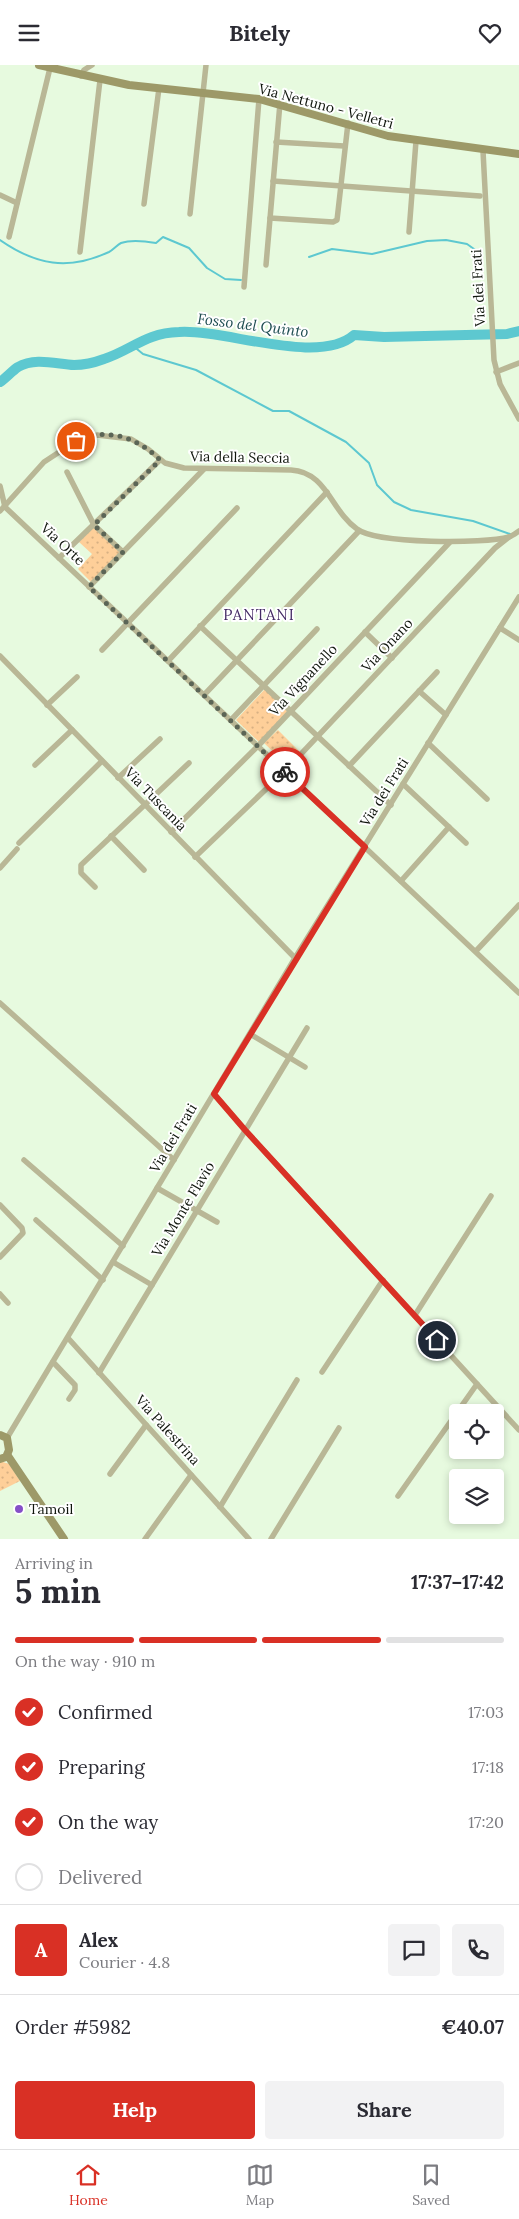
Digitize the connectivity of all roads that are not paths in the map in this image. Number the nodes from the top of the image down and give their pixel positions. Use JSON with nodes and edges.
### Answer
{"nodes":[{"id":1,"x":39,"y":65,"type":"edge"},
{"id":2,"x":92,"y":65,"type":"edge"},
{"id":3,"x":206,"y":65,"type":"edge"},
{"id":4,"x":50,"y":68,"type":"junction"},
{"id":5,"x":61,"y":68,"type":"edge"},
{"id":6,"x":81,"y":76,"type":"junction"},
{"id":7,"x":100,"y":80,"type":"junction"},
{"id":8,"x":159,"y":88,"type":"junction"},
{"id":9,"x":205,"y":93,"type":"junction"},
{"id":10,"x":259,"y":99,"type":"junction"},
{"id":11,"x":280,"y":103,"type":"junction"},
{"id":12,"x":348,"y":123,"type":"junction"},
{"id":13,"x":416,"y":141,"type":"junction"},
{"id":14,"x":276,"y":142,"type":"junction"},
{"id":15,"x":344,"y":146,"type":"junction"},
{"id":16,"x":519,"y":150,"type":"edge"},
{"id":17,"x":483,"y":151,"type":"junction"},
{"id":18,"x":519,"y":154,"type":"edge"},
{"id":19,"x":273,"y":181,"type":"junction"},
{"id":20,"x":341,"y":186,"type":"junction"},
{"id":21,"x":412,"y":191,"type":"junction"},
{"id":22,"x":0,"y":195,"type":"edge"},
{"id":23,"x":480,"y":196,"type":"dead end"},
{"id":24,"x":17,"y":203,"type":"junction"},
{"id":25,"x":144,"y":204,"type":"dead end"},
{"id":26,"x":190,"y":214,"type":"dead end"},
{"id":27,"x":270,"y":218,"type":"junction"},
{"id":28,"x":409,"y":232,"type":"dead end"},
{"id":29,"x":9,"y":237,"type":"dead end"},
{"id":30,"x":80,"y":252,"type":"dead end"},
{"id":31,"x":266,"y":265,"type":"dead end"},
{"id":32,"x":244,"y":287,"type":"dead end"},
{"id":33,"x":519,"y":363,"type":"edge"},
{"id":34,"x":496,"y":372,"type":"junction"},
{"id":35,"x":519,"y":419,"type":"edge"},
{"id":36,"x":160,"y":460,"type":"junction"},
{"id":37,"x":204,"y":469,"type":"junction"},
{"id":38,"x":67,"y":472,"type":"dead end"},
{"id":39,"x":0,"y":486,"type":"edge"},
{"id":40,"x":327,"y":492,"type":"junction"},
{"id":41,"x":237,"y":508,"type":"dead end"},
{"id":42,"x":2,"y":509,"type":"edge"},
{"id":43,"x":94,"y":525,"type":"junction"},
{"id":44,"x":358,"y":531,"type":"junction"},
{"id":45,"x":519,"y":531,"type":"edge"},
{"id":46,"x":509,"y":537,"type":"junction"},
{"id":47,"x":450,"y":542,"type":"junction"},
{"id":48,"x":123,"y":552,"type":"junction"},
{"id":49,"x":60,"y":558,"type":"junction"},
{"id":50,"x":89,"y":587,"type":"junction"},
{"id":51,"x":519,"y":597,"type":"edge"},
{"id":52,"x":128,"y":623,"type":"junction"},
{"id":53,"x":200,"y":626,"type":"junction"},
{"id":54,"x":500,"y":628,"type":"junction"},
{"id":55,"x":318,"y":629,"type":"dead end"},
{"id":56,"x":365,"y":632,"type":"junction"},
{"id":57,"x":519,"y":640,"type":"edge"},
{"id":58,"x":102,"y":650,"type":"dead end"},
{"id":59,"x":0,"y":656,"type":"edge"},
{"id":60,"x":392,"y":658,"type":"junction"},
{"id":61,"x":168,"y":661,"type":"junction"},
{"id":62,"x":237,"y":661,"type":"junction"},
{"id":63,"x":437,"y":673,"type":"dead end"},
{"id":64,"x":77,"y":677,"type":"dead end"},
{"id":65,"x":264,"y":685,"type":"junction"},
{"id":66,"x":420,"y":691,"type":"junction"},
{"id":67,"x":204,"y":695,"type":"junction"},
{"id":68,"x":47,"y":705,"type":"junction"},
{"id":69,"x":290,"y":711,"type":"junction"},
{"id":70,"x":446,"y":715,"type":"junction"},
{"id":71,"x":230,"y":720,"type":"junction"},
{"id":72,"x":72,"y":730,"type":"junction"},
{"id":73,"x":318,"y":737,"type":"junction"},
{"id":74,"x":160,"y":739,"type":"dead end"},
{"id":75,"x":428,"y":743,"type":"junction"},
{"id":76,"x":258,"y":745,"type":"junction"},
{"id":77,"x":102,"y":761,"type":"junction"},
{"id":78,"x":189,"y":763,"type":"dead end"},
{"id":79,"x":35,"y":765,"type":"dead end"},
{"id":80,"x":349,"y":766,"type":"junction"},
{"id":81,"x":285,"y":771,"type":"junction"},
{"id":82,"x":118,"y":778,"type":"junction"},
{"id":83,"x":403,"y":785,"type":"junction"},
{"id":84,"x":487,"y":799,"type":"dead end"},
{"id":85,"x":144,"y":805,"type":"junction"},
{"id":86,"x":391,"y":805,"type":"junction"},
{"id":87,"x":450,"y":827,"type":"junction"},
{"id":88,"x":170,"y":832,"type":"junction"},
{"id":89,"x":112,"y":835,"type":"junction"},
{"id":90,"x":466,"y":843,"type":"dead end"},
{"id":91,"x":365,"y":847,"type":"junction"},
{"id":92,"x":196,"y":857,"type":"junction"},
{"id":93,"x":0,"y":868,"type":"edge"},
{"id":94,"x":144,"y":870,"type":"dead end"},
{"id":95,"x":401,"y":881,"type":"junction"},
{"id":96,"x":95,"y":887,"type":"dead end"},
{"id":97,"x":519,"y":905,"type":"edge"},
{"id":98,"x":476,"y":951,"type":"junction"},
{"id":99,"x":295,"y":958,"type":"junction"},
{"id":100,"x":519,"y":993,"type":"edge"},
{"id":101,"x":0,"y":1003,"type":"edge"},
{"id":102,"x":307,"y":1028,"type":"dead end"},
{"id":103,"x":250,"y":1034,"type":"junction"},
{"id":104,"x":289,"y":1057,"type":"junction"},
{"id":105,"x":305,"y":1067,"type":"dead end"},
{"id":106,"x":214,"y":1094,"type":"junction"},
{"id":107,"x":245,"y":1130,"type":"junction"},
{"id":108,"x":24,"y":1160,"type":"dead end"},
{"id":109,"x":174,"y":1160,"type":"junction"},
{"id":110,"x":157,"y":1188,"type":"junction"},
{"id":111,"x":491,"y":1196,"type":"dead end"},
{"id":112,"x":0,"y":1205,"type":"edge"},
{"id":113,"x":197,"y":1211,"type":"junction"},
{"id":114,"x":36,"y":1221,"type":"dead end"},
{"id":115,"x":216,"y":1222,"type":"dead end"},
{"id":116,"x":122,"y":1246,"type":"junction"},
{"id":117,"x":0,"y":1257,"type":"edge"},
{"id":118,"x":113,"y":1262,"type":"junction"},
{"id":119,"x":103,"y":1280,"type":"junction"},
{"id":120,"x":382,"y":1280,"type":"junction"},
{"id":121,"x":152,"y":1285,"type":"junction"},
{"id":122,"x":0,"y":1294,"type":"edge"},
{"id":123,"x":8,"y":1303,"type":"dead end"},
{"id":124,"x":415,"y":1315,"type":"junction"},
{"id":125,"x":68,"y":1338,"type":"junction"},
{"id":126,"x":53,"y":1362,"type":"junction"},
{"id":127,"x":322,"y":1372,"type":"dead end"},
{"id":128,"x":99,"y":1373,"type":"junction"},
{"id":129,"x":298,"y":1380,"type":"dead end"},
{"id":130,"x":477,"y":1384,"type":"junction"},
{"id":131,"x":69,"y":1399,"type":"dead end"},
{"id":132,"x":146,"y":1425,"type":"junction"},
{"id":133,"x":339,"y":1428,"type":"dead end"},
{"id":134,"x":519,"y":1430,"type":"edge"},
{"id":135,"x":4,"y":1437,"type":"edge"},
{"id":136,"x":4,"y":1457,"type":"edge"},
{"id":137,"x":110,"y":1474,"type":"dead end"},
{"id":138,"x":191,"y":1475,"type":"junction"},
{"id":139,"x":398,"y":1495,"type":"dead end"},
{"id":140,"x":220,"y":1507,"type":"junction"},
{"id":141,"x":64,"y":1539,"type":"edge"},
{"id":142,"x":146,"y":1539,"type":"edge"},
{"id":143,"x":249,"y":1539,"type":"edge"},
{"id":144,"x":271,"y":1539,"type":"edge"}],
"edges":[{"from":1,"to":4,"type":"main road","name":"Via Nettuno - Velletri"},
{"from":2,"to":6,"type":"street"},
{"from":3,"to":9,"type":"street"},
{"from":4,"to":5,"type":"main road","name":"Via Nettuno - Velletri"},
{"from":4,"to":24,"type":"street"},
{"from":5,"to":6,"type":"main road","name":"Via Nettuno - Velletri"},
{"from":6,"to":7,"type":"main road","name":"Via Nettuno - Velletri"},
{"from":7,"to":8,"type":"main road","name":"Via Nettuno - Velletri"},
{"from":7,"to":30,"type":"street"},
{"from":8,"to":9,"type":"main road","name":"Via Nettuno - Velletri"},
{"from":8,"to":25,"type":"street"},
{"from":9,"to":10,"type":"main road","name":"Via Nettuno - Velletri"},
{"from":9,"to":26,"type":"street"},
{"from":10,"to":11,"type":"main road","name":"Via Nettuno - Velletri"},
{"from":10,"to":32,"type":"street"},
{"from":11,"to":12,"type":"main road","name":"Via Nettuno - Velletri"},
{"from":11,"to":14,"type":"street"},
{"from":12,"to":13,"type":"main road","name":"Via Nettuno - Velletri"},
{"from":12,"to":15,"type":"street"},
{"from":13,"to":17,"type":"main road","name":"Via Nettuno - Velletri"},
{"from":13,"to":21,"type":"street"},
{"from":14,"to":15,"type":"street"},
{"from":14,"to":19,"type":"street"},
{"from":15,"to":20,"type":"street"},
{"from":16,"to":18,"type":"street"},
{"from":17,"to":18,"type":"main road","name":"Via Nettuno - Velletri"},
{"from":17,"to":34,"type":"street","name":"Via dei Frati"},
{"from":19,"to":20,"type":"street"},
{"from":19,"to":27,"type":"street"},
{"from":20,"to":21,"type":"street"},
{"from":20,"to":27,"type":"street"},
{"from":21,"to":23,"type":"street"},
{"from":21,"to":28,"type":"street"},
{"from":22,"to":24,"type":"street"},
{"from":24,"to":29,"type":"street"},
{"from":27,"to":31,"type":"street"},
{"from":33,"to":34,"type":"street"},
{"from":34,"to":35,"type":"street","name":"Via dei Frati"},
{"from":36,"to":37,"type":"street","name":"Via della Seccia"},
{"from":36,"to":42,"type":"street","name":"Via della Seccia"},
{"from":36,"to":43,"type":"street"},
{"from":37,"to":40,"type":"street","name":"Via della Seccia"},
{"from":37,"to":48,"type":"street"},
{"from":38,"to":43,"type":"street"},
{"from":39,"to":42,"type":"street"},
{"from":40,"to":44,"type":"street","name":"Via della Seccia"},
{"from":40,"to":53,"type":"street"},
{"from":41,"to":52,"type":"street"},
{"from":42,"to":49,"type":"street","name":"Via Orte"},
{"from":43,"to":48,"type":"street"},
{"from":43,"to":49,"type":"street"},
{"from":44,"to":47,"type":"street"},
{"from":44,"to":62,"type":"street"},
{"from":45,"to":46,"type":"street"},
{"from":46,"to":47,"type":"street"},
{"from":46,"to":60,"type":"street","name":"Via Onano"},
{"from":47,"to":56,"type":"street","name":"Via Vignanello"},
{"from":48,"to":50,"type":"street"},
{"from":49,"to":50,"type":"street","name":"Via Orte"},
{"from":50,"to":52,"type":"street","name":"Via Orte"},
{"from":51,"to":54,"type":"street","name":"Via dei Frati"},
{"from":52,"to":58,"type":"street"},
{"from":52,"to":61,"type":"street","name":"Via Orte"},
{"from":53,"to":61,"type":"street"},
{"from":53,"to":62,"type":"street"},
{"from":54,"to":57,"type":"street"},
{"from":54,"to":70,"type":"street","name":"Via dei Frati"},
{"from":55,"to":65,"type":"street"},
{"from":56,"to":60,"type":"street"},
{"from":56,"to":69,"type":"street","name":"Via Vignanello"},
{"from":59,"to":68,"type":"street","name":"Via Tuscania"},
{"from":60,"to":73,"type":"street","name":"Via Onano"},
{"from":61,"to":67,"type":"street","name":"Via Orte"},
{"from":62,"to":65,"type":"street"},
{"from":62,"to":67,"type":"street"},
{"from":63,"to":66,"type":"street"},
{"from":64,"to":68,"type":"street"},
{"from":65,"to":69,"type":"street"},
{"from":65,"to":71,"type":"street"},
{"from":66,"to":70,"type":"street"},
{"from":66,"to":80,"type":"street"},
{"from":67,"to":71,"type":"street","name":"Via Orte"},
{"from":68,"to":72,"type":"street","name":"Via Tuscania"},
{"from":69,"to":73,"type":"street"},
{"from":69,"to":76,"type":"street","name":"Via Vignanello"},
{"from":70,"to":75,"type":"street","name":"Via dei Frati"},
{"from":71,"to":76,"type":"street","name":"Via Orte"},
{"from":72,"to":77,"type":"street","name":"Via Tuscania"},
{"from":72,"to":79,"type":"street"},
{"from":73,"to":80,"type":"street"},
{"from":73,"to":81,"type":"street","name":"Via Onano"},
{"from":74,"to":82,"type":"street"},
{"from":75,"to":83,"type":"street","name":"Via dei Frati"},
{"from":75,"to":84,"type":"street"},
{"from":76,"to":81,"type":"street","name":"Via Orte"},
{"from":76,"to":88,"type":"street","name":"Via Vignanello"},
{"from":77,"to":82,"type":"street","name":"Via Tuscania"},
{"from":77,"to":93,"type":"street"},
{"from":78,"to":85,"type":"street"},
{"from":80,"to":86,"type":"street"},
{"from":81,"to":91,"type":"street","name":"Via Orte"},
{"from":81,"to":92,"type":"street","name":"Via Onano"},
{"from":82,"to":85,"type":"street","name":"Via Tuscania"},
{"from":83,"to":86,"type":"street","name":"Via dei Frati"},
{"from":83,"to":87,"type":"street"},
{"from":85,"to":88,"type":"street","name":"Via Tuscania"},
{"from":85,"to":89,"type":"street"},
{"from":86,"to":91,"type":"street","name":"Via dei Frati"},
{"from":87,"to":90,"type":"street"},
{"from":87,"to":95,"type":"street"},
{"from":88,"to":92,"type":"street","name":"Via Tuscania"},
{"from":89,"to":94,"type":"street"},
{"from":89,"to":96,"type":"street"},
{"from":91,"to":95,"type":"street","name":"Via Orte"},
{"from":91,"to":99,"type":"street","name":"Via dei Frati"},
{"from":92,"to":99,"type":"street","name":"Via Tuscania"},
{"from":95,"to":98,"type":"street","name":"Via Orte"},
{"from":97,"to":98,"type":"street"},
{"from":98,"to":100,"type":"street","name":"Via Orte"},
{"from":99,"to":103,"type":"street","name":"Via dei Frati"},
{"from":101,"to":109,"type":"street"},
{"from":102,"to":104,"type":"street","name":"Via Monte Flavio"},
{"from":103,"to":104,"type":"street"},
{"from":103,"to":106,"type":"street","name":"Via dei Frati"},
{"from":104,"to":105,"type":"street"},
{"from":104,"to":107,"type":"street","name":"Via Monte Flavio"},
{"from":106,"to":107,"type":"street"},
{"from":106,"to":109,"type":"street","name":"Via dei Frati"},
{"from":107,"to":113,"type":"street","name":"Via Monte Flavio"},
{"from":107,"to":120,"type":"street"},
{"from":108,"to":116,"type":"street"},
{"from":109,"to":110,"type":"street","name":"Via dei Frati"},
{"from":110,"to":113,"type":"street"},
{"from":110,"to":116,"type":"street","name":"Via dei Frati"},
{"from":111,"to":124,"type":"street"},
{"from":112,"to":117,"type":"street"},
{"from":113,"to":115,"type":"street"},
{"from":113,"to":121,"type":"street","name":"Via Monte Flavio"},
{"from":114,"to":119,"type":"street"},
{"from":116,"to":118,"type":"street","name":"Via dei Frati"},
{"from":118,"to":119,"type":"street","name":"Via dei Frati"},
{"from":118,"to":121,"type":"street"},
{"from":119,"to":125,"type":"street","name":"Via dei Frati"},
{"from":120,"to":124,"type":"street"},
{"from":120,"to":127,"type":"street"},
{"from":121,"to":128,"type":"street","name":"Via Monte Flavio"},
{"from":122,"to":123,"type":"street"},
{"from":124,"to":130,"type":"street"},
{"from":125,"to":126,"type":"street","name":"Via dei Frati"},
{"from":125,"to":128,"type":"street","name":"Via Palestrina"},
{"from":126,"to":131,"type":"street"},
{"from":126,"to":135,"type":"street","name":"Via dei Frati"},
{"from":128,"to":132,"type":"street","name":"Via Palestrina"},
{"from":129,"to":140,"type":"street"},
{"from":130,"to":134,"type":"street"},
{"from":130,"to":139,"type":"street"},
{"from":132,"to":137,"type":"street"},
{"from":132,"to":138,"type":"street","name":"Via Palestrina"},
{"from":133,"to":144,"type":"street"},
{"from":135,"to":136,"type":"main road"},
{"from":136,"to":141,"type":"main road"},
{"from":138,"to":140,"type":"street","name":"Via Palestrina"},
{"from":138,"to":142,"type":"street"},
{"from":140,"to":143,"type":"street","name":"Via Palestrina"}]}
